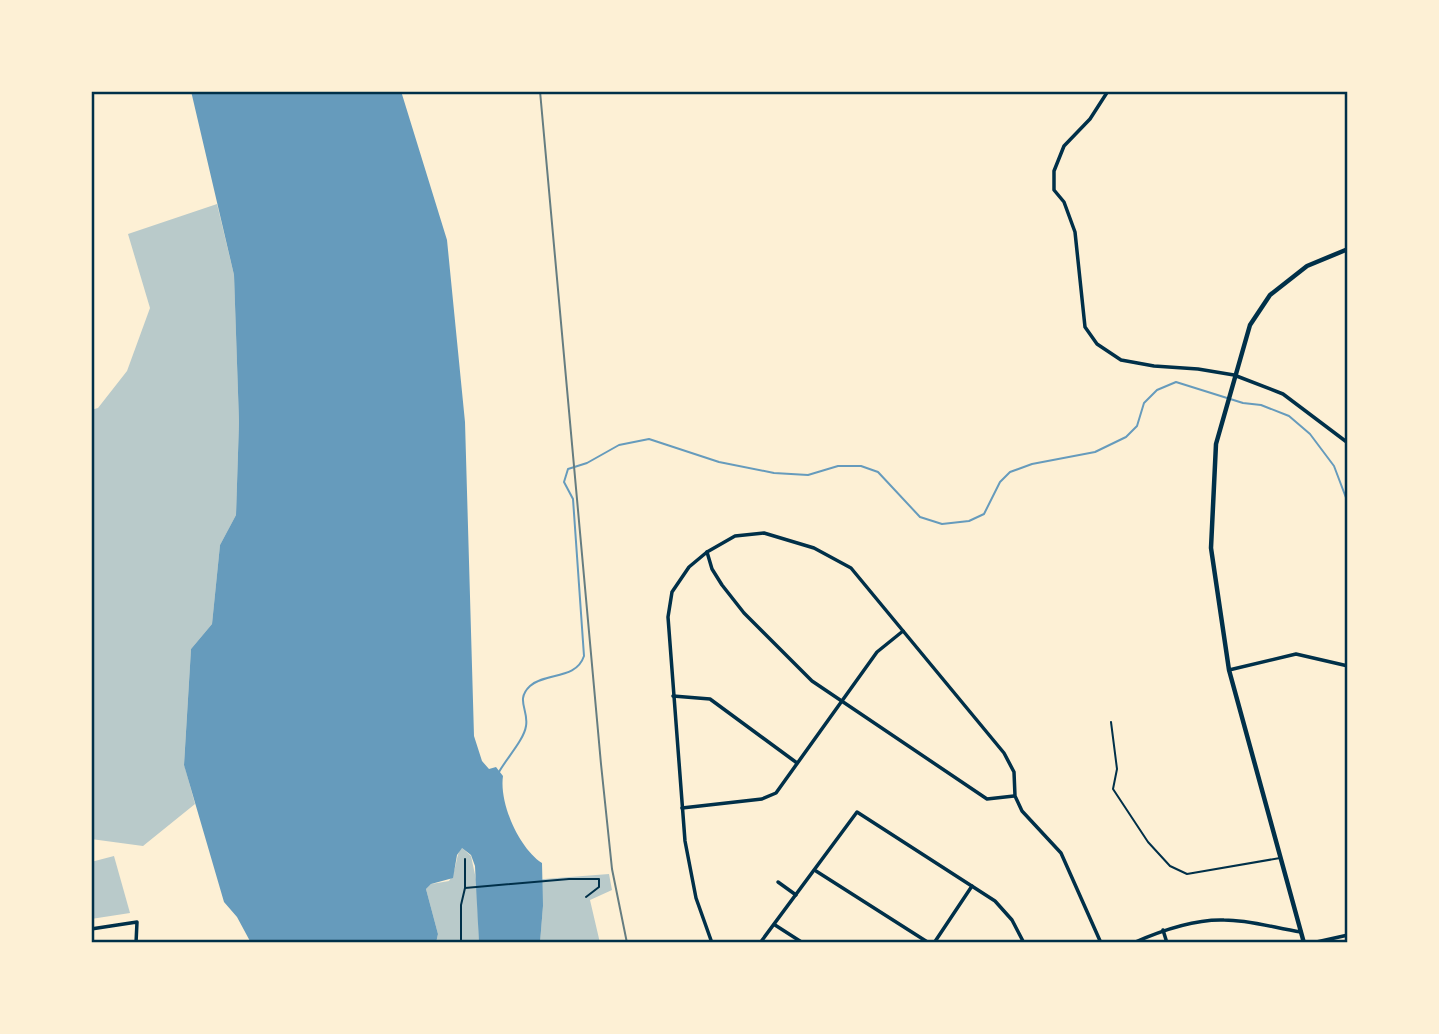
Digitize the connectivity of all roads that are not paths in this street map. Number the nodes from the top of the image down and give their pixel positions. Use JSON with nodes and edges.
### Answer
{"nodes":[{"id":1,"x":1108,"y":91,"type":"edge"},
{"id":2,"x":1348,"y":249,"type":"edge"},
{"id":3,"x":1234,"y":375,"type":"junction"},
{"id":4,"x":1348,"y":443,"type":"edge"},
{"id":5,"x":707,"y":552,"type":"junction"},
{"id":6,"x":903,"y":631,"type":"junction"},
{"id":7,"x":1348,"y":666,"type":"edge"},
{"id":8,"x":1229,"y":670,"type":"junction"},
{"id":9,"x":672,"y":696,"type":"junction"},
{"id":10,"x":842,"y":702,"type":"junction"},
{"id":11,"x":1111,"y":722,"type":"dead end"},
{"id":12,"x":797,"y":763,"type":"junction"},
{"id":13,"x":1015,"y":796,"type":"junction"},
{"id":14,"x":682,"y":808,"type":"junction"},
{"id":15,"x":1281,"y":858,"type":"junction"},
{"id":16,"x":816,"y":871,"type":"junction"},
{"id":17,"x":778,"y":882,"type":"dead end"},
{"id":18,"x":972,"y":886,"type":"junction"},
{"id":19,"x":796,"y":895,"type":"junction"},
{"id":20,"x":775,"y":925,"type":"junction"},
{"id":21,"x":91,"y":929,"type":"edge"},
{"id":22,"x":1163,"y":929,"type":"junction"},
{"id":23,"x":1301,"y":932,"type":"junction"},
{"id":24,"x":1348,"y":935,"type":"edge"},
{"id":25,"x":136,"y":943,"type":"edge"},
{"id":26,"x":712,"y":943,"type":"edge"},
{"id":27,"x":760,"y":943,"type":"edge"},
{"id":28,"x":803,"y":943,"type":"edge"},
{"id":29,"x":932,"y":943,"type":"edge"},
{"id":30,"x":1024,"y":943,"type":"edge"},
{"id":31,"x":1101,"y":943,"type":"edge"},
{"id":32,"x":1133,"y":943,"type":"edge"},
{"id":33,"x":1167,"y":943,"type":"edge"},
{"id":34,"x":1304,"y":943,"type":"edge"},
{"id":35,"x":1312,"y":943,"type":"edge"}],
"edges":[{"from":1,"to":3,"type":"street"},
{"from":2,"to":3,"type":"street"},
{"from":3,"to":4,"type":"street"},
{"from":3,"to":8,"type":"street"},
{"from":5,"to":6,"type":"street"},
{"from":5,"to":9,"type":"street"},
{"from":5,"to":10,"type":"street"},
{"from":6,"to":10,"type":"street"},
{"from":6,"to":13,"type":"street"},
{"from":7,"to":8,"type":"street"},
{"from":8,"to":15,"type":"street"},
{"from":9,"to":12,"type":"street"},
{"from":9,"to":14,"type":"street"},
{"from":10,"to":12,"type":"street"},
{"from":10,"to":13,"type":"street"},
{"from":11,"to":15,"type":"lane"},
{"from":12,"to":14,"type":"street"},
{"from":13,"to":31,"type":"street"},
{"from":14,"to":26,"type":"street"},
{"from":15,"to":23,"type":"street"},
{"from":16,"to":18,"type":"street"},
{"from":16,"to":19,"type":"street"},
{"from":16,"to":29,"type":"street"},
{"from":17,"to":19,"type":"street"},
{"from":18,"to":29,"type":"street"},
{"from":18,"to":30,"type":"street"},
{"from":19,"to":20,"type":"street"},
{"from":20,"to":27,"type":"street"},
{"from":20,"to":28,"type":"street"},
{"from":21,"to":25,"type":"street"},
{"from":22,"to":23,"type":"street"},
{"from":22,"to":32,"type":"street"},
{"from":22,"to":33,"type":"street"},
{"from":23,"to":34,"type":"street"},
{"from":24,"to":35,"type":"street"}]}
